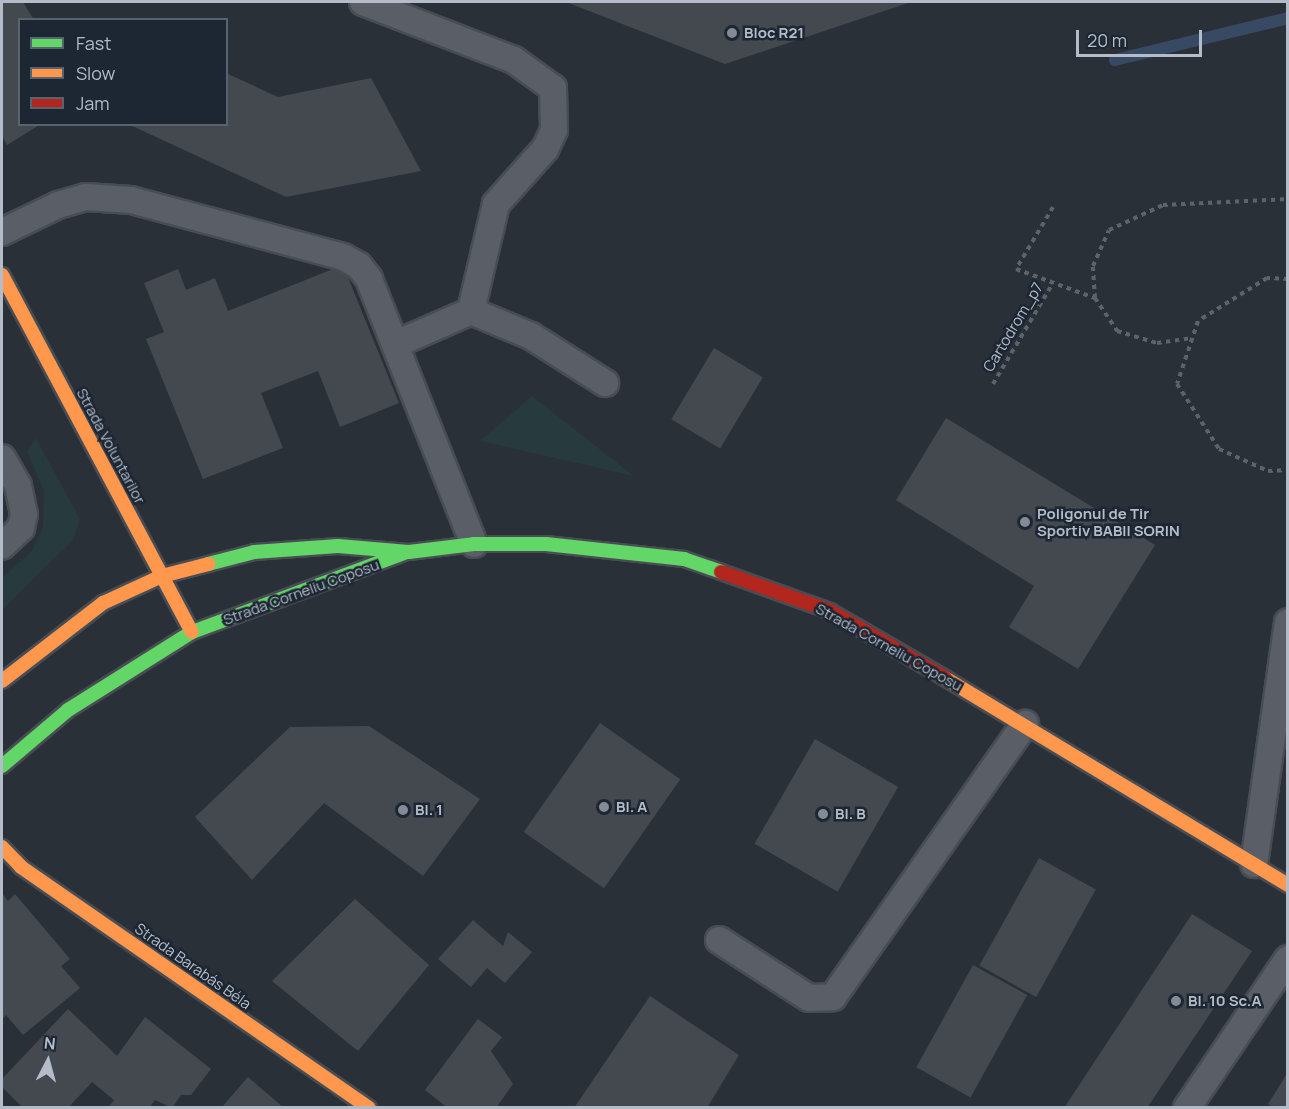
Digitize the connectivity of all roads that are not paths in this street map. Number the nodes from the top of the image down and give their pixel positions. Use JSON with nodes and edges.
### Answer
{"nodes":[{"id":1,"x":363,"y":2,"type":"edge"},
{"id":2,"x":2,"y":232,"type":"edge"},
{"id":3,"x":2,"y":275,"type":"edge"},
{"id":4,"x":471,"y":311,"type":"junction"},
{"id":5,"x":396,"y":345,"type":"junction"},
{"id":6,"x":605,"y":383,"type":"dead end"},
{"id":7,"x":2,"y":458,"type":"edge"},
{"id":8,"x":474,"y":544,"type":"junction"},
{"id":9,"x":2,"y":546,"type":"edge"},
{"id":10,"x":409,"y":552,"type":"junction"},
{"id":11,"x":162,"y":576,"type":"junction"},
{"id":12,"x":1287,"y":622,"type":"edge"},
{"id":13,"x":192,"y":632,"type":"junction"},
{"id":14,"x":2,"y":681,"type":"edge"},
{"id":15,"x":1025,"y":723,"type":"junction"},
{"id":16,"x":2,"y":766,"type":"edge"},
{"id":17,"x":2,"y":847,"type":"edge"},
{"id":18,"x":1254,"y":864,"type":"junction"},
{"id":19,"x":1287,"y":885,"type":"edge"},
{"id":20,"x":719,"y":940,"type":"dead end"},
{"id":21,"x":1287,"y":959,"type":"edge"},
{"id":22,"x":1195,"y":1104,"type":"edge"},
{"id":23,"x":369,"y":1107,"type":"edge"}],
"edges":[{"from":1,"to":4,"type":"lane"},
{"from":2,"to":5,"type":"lane"},
{"from":3,"to":11,"type":"main road","name":"Strada Voluntarilor"},
{"from":4,"to":5,"type":"lane"},
{"from":4,"to":6,"type":"lane"},
{"from":5,"to":8,"type":"lane"},
{"from":7,"to":9,"type":"lane"},
{"from":8,"to":10,"type":"main road","name":"Strada Corneliu Coposu"},
{"from":8,"to":15,"type":"main road","name":"Strada Corneliu Coposu"},
{"from":10,"to":11,"type":"main road","name":"Strada Corneliu Coposu"},
{"from":10,"to":13,"type":"main road","name":"Strada Corneliu Coposu"},
{"from":11,"to":13,"type":"main road","name":"Strada Voluntarilor"},
{"from":11,"to":14,"type":"main road","name":"Strada Corneliu Coposu"},
{"from":12,"to":18,"type":"lane"},
{"from":13,"to":16,"type":"main road","name":"Strada Corneliu Coposu"},
{"from":15,"to":18,"type":"main road","name":"Strada Corneliu Coposu"},
{"from":15,"to":20,"type":"lane"},
{"from":17,"to":23,"type":"main road","name":"Strada Barabás Béla"},
{"from":18,"to":19,"type":"main road","name":"Strada Corneliu Coposu"},
{"from":21,"to":22,"type":"lane"}]}
